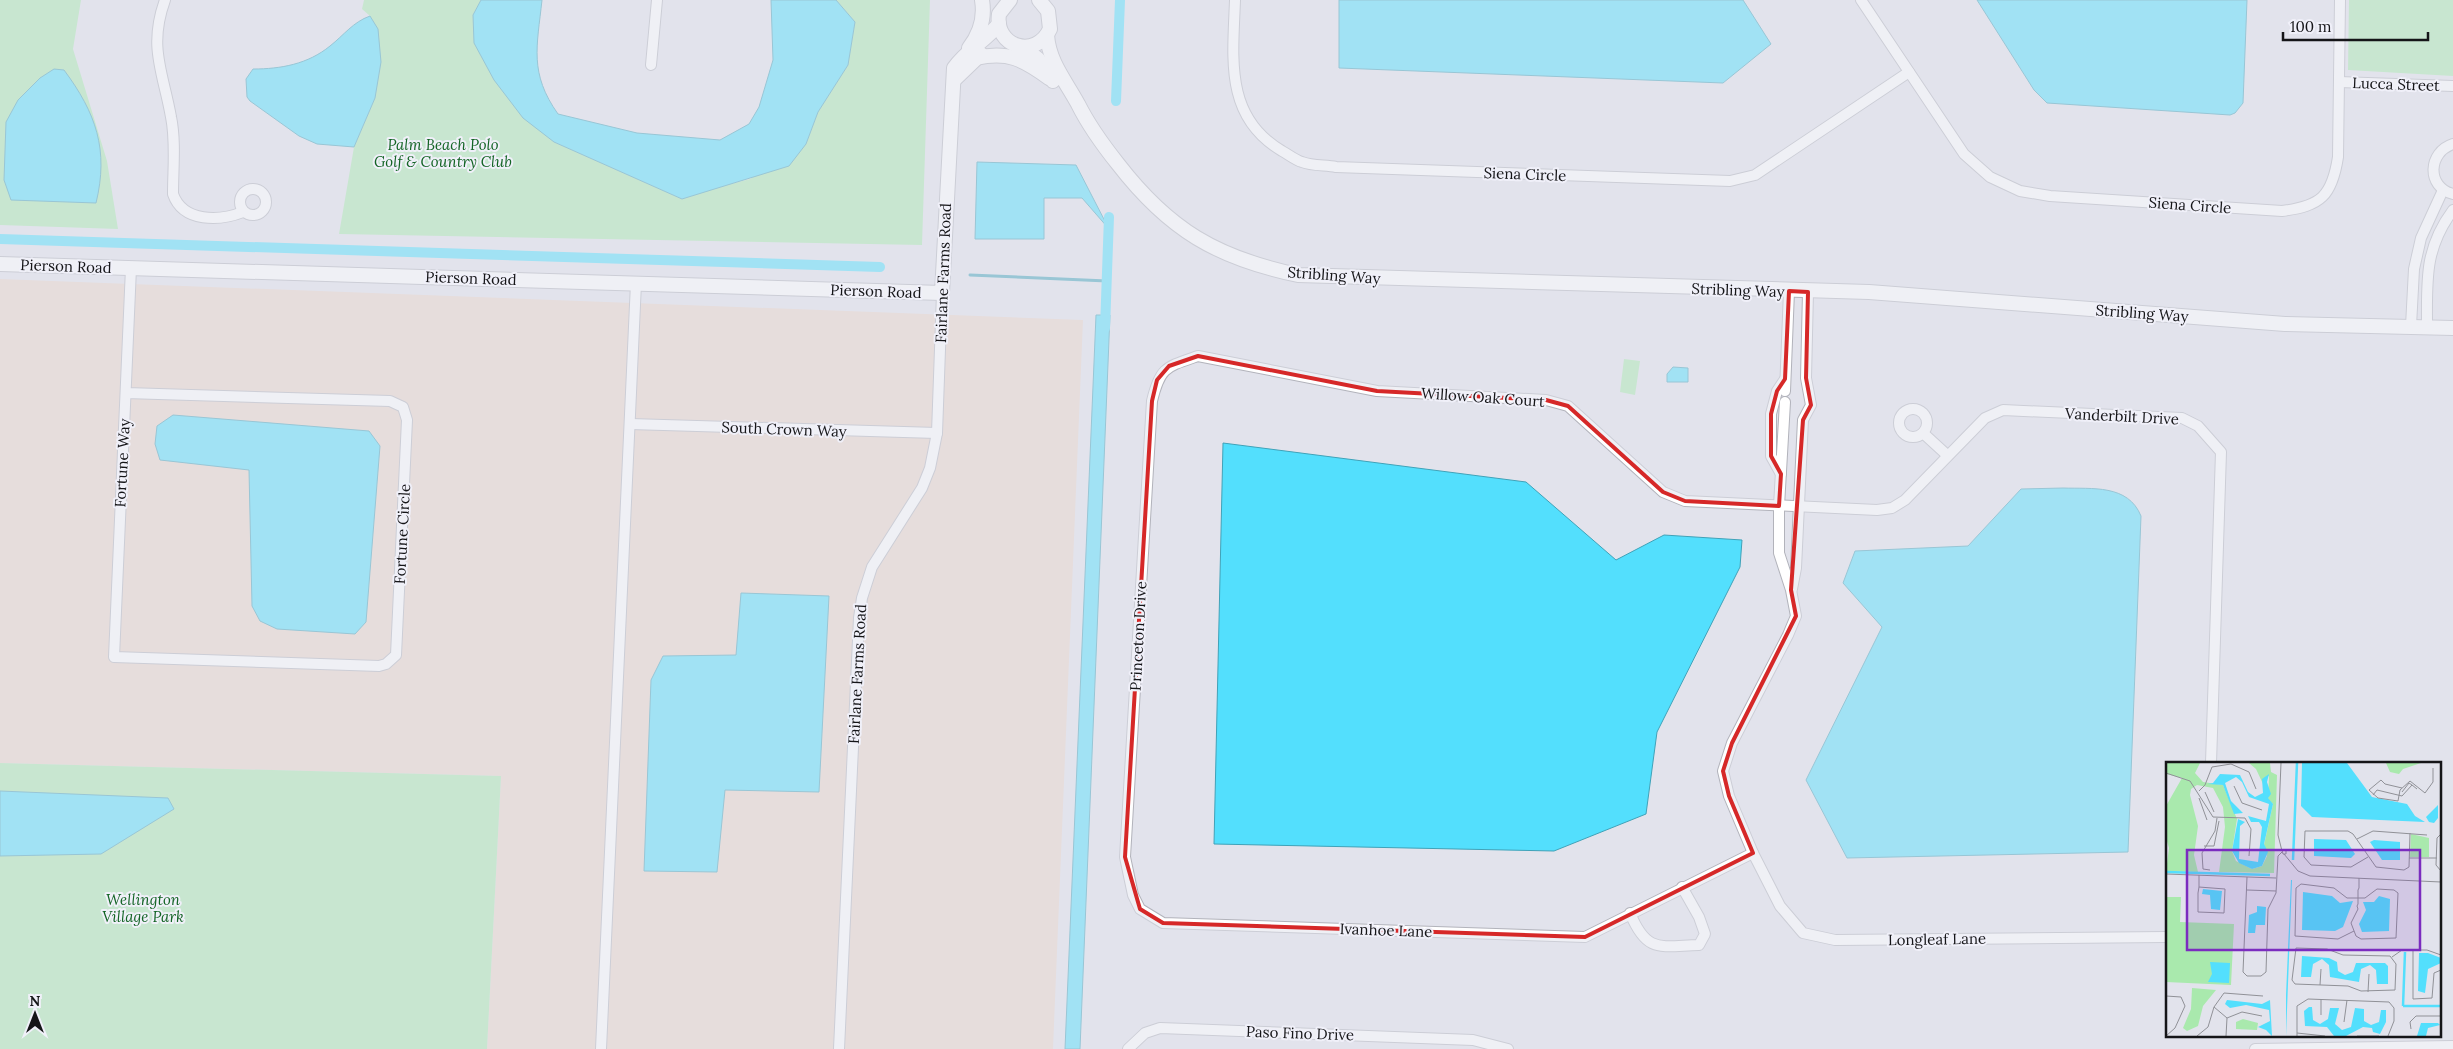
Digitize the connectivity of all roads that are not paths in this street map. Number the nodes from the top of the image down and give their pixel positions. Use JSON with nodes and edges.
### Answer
{"nodes":[{"id":1,"x":165,"y":0,"type":"edge"},
{"id":2,"x":657,"y":0,"type":"edge"},
{"id":3,"x":982,"y":0,"type":"edge"},
{"id":4,"x":1010,"y":0,"type":"edge"},
{"id":5,"x":1039,"y":0,"type":"edge"},
{"id":6,"x":1235,"y":0,"type":"edge"},
{"id":7,"x":1861,"y":0,"type":"edge"},
{"id":8,"x":2340,"y":0,"type":"edge"},
{"id":9,"x":999,"y":12,"type":"edge"},
{"id":10,"x":1047,"y":35,"type":"junction"},
{"id":11,"x":1017,"y":46,"type":"junction"},
{"id":12,"x":971,"y":55,"type":"junction"},
{"id":13,"x":651,"y":65,"type":"dead end"},
{"id":14,"x":1909,"y":72,"type":"junction"},
{"id":15,"x":1054,"y":82,"type":"junction"},
{"id":16,"x":2338,"y":82,"type":"junction"},
{"id":17,"x":2453,"y":86,"type":"edge"},
{"id":18,"x":1084,"y":117,"type":"junction"},
{"id":19,"x":2453,"y":144,"type":"edge"},
{"id":20,"x":2448,"y":192,"type":"edge"},
{"id":21,"x":2453,"y":210,"type":"edge"},
{"id":22,"x":244,"y":212,"type":"dead end"},
{"id":23,"x":0,"y":264,"type":"edge"},
{"id":24,"x":131,"y":268,"type":"junction"},
{"id":25,"x":636,"y":283,"type":"junction"},
{"id":26,"x":1789,"y":291,"type":"junction"},
{"id":27,"x":1808,"y":292,"type":"junction"},
{"id":28,"x":942,"y":293,"type":"junction"},
{"id":29,"x":2411,"y":326,"type":"junction"},
{"id":30,"x":2428,"y":327,"type":"junction"},
{"id":31,"x":2453,"y":328,"type":"edge"},
{"id":32,"x":1169,"y":366,"type":"joint"},
{"id":33,"x":1785,"y":379,"type":"junction"},
{"id":34,"x":126,"y":393,"type":"junction"},
{"id":35,"x":1771,"y":414,"type":"junction"},
{"id":36,"x":1785,"y":415,"type":"junction"},
{"id":37,"x":1805,"y":416,"type":"junction"},
{"id":38,"x":630,"y":424,"type":"junction"},
{"id":39,"x":937,"y":433,"type":"junction"},
{"id":40,"x":1923,"y":433,"type":"dead end"},
{"id":41,"x":1947,"y":455,"type":"junction"},
{"id":42,"x":1781,"y":474,"type":"junction"},
{"id":43,"x":1779,"y":506,"type":"junction"},
{"id":44,"x":1797,"y":507,"type":"junction"},
{"id":45,"x":1791,"y":590,"type":"junction"},
{"id":46,"x":114,"y":658,"type":"joint"},
{"id":47,"x":2211,"y":762,"type":"edge"},
{"id":48,"x":1753,"y":853,"type":"junction"},
{"id":49,"x":1682,"y":887,"type":"junction"},
{"id":50,"x":1140,"y":909,"type":"joint"},
{"id":51,"x":1630,"y":914,"type":"junction"},
{"id":52,"x":2166,"y":936,"type":"edge"},
{"id":53,"x":2453,"y":1046,"type":"edge"},
{"id":54,"x":2373,"y":1048,"type":"edge"},
{"id":55,"x":601,"y":1049,"type":"edge"},
{"id":56,"x":839,"y":1049,"type":"edge"},
{"id":57,"x":1128,"y":1049,"type":"edge"},
{"id":58,"x":1508,"y":1049,"type":"edge"},
{"id":59,"x":2255,"y":1049,"type":"edge"}],
"edges":[{"from":1,"to":22,"type":"street"},
{"from":2,"to":13,"type":"street"},
{"from":3,"to":12,"type":"street"},
{"from":4,"to":9,"type":"street","name":"Fairlane Farms Road"},
{"from":5,"to":10,"type":"street","name":"Stribling Way"},
{"from":6,"to":14,"type":"street","name":"Siena Circle"},
{"from":7,"to":14,"type":"street","name":"Siena Circle"},
{"from":8,"to":16,"type":"street","name":"Siena Circle"},
{"from":9,"to":11,"type":"street","name":"Stribling Way"},
{"from":9,"to":12,"type":"street","name":"Fairlane Farms Road"},
{"from":10,"to":11,"type":"street","name":"Fairlane Farms Road"},
{"from":10,"to":18,"type":"street","name":"Stribling Way"},
{"from":11,"to":12,"type":"street","name":"Fairlane Farms Road"},
{"from":11,"to":15,"type":"street","name":"Stribling Way"},
{"from":12,"to":15,"type":"street"},
{"from":12,"to":28,"type":"street","name":"Fairlane Farms Road"},
{"from":14,"to":16,"type":"street","name":"Siena Circle"},
{"from":15,"to":18,"type":"street","name":"Stribling Way"},
{"from":16,"to":17,"type":"street","name":"Lucca Street"},
{"from":18,"to":26,"type":"street","name":"Stribling Way"},
{"from":19,"to":20,"type":"street"},
{"from":20,"to":29,"type":"street"},
{"from":21,"to":30,"type":"street"},
{"from":23,"to":24,"type":"street","name":"Pierson Road"},
{"from":24,"to":25,"type":"street","name":"Pierson Road"},
{"from":24,"to":34,"type":"street","name":"Fortune Way"},
{"from":25,"to":28,"type":"street","name":"Pierson Road"},
{"from":25,"to":38,"type":"street"},
{"from":26,"to":27,"type":"street","name":"Stribling Way"},
{"from":26,"to":33,"type":"street","name":"Longleaf Lane"},
{"from":27,"to":29,"type":"street","name":"Stribling Way"},
{"from":27,"to":37,"type":"street"},
{"from":28,"to":39,"type":"street","name":"Fairlane Farms Road"},
{"from":29,"to":30,"type":"street","name":"Stribling Way"},
{"from":30,"to":31,"type":"street","name":"Stribling Way"},
{"from":32,"to":43,"type":"street","name":"Willow Oak Court"},
{"from":32,"to":50,"type":"street","name":"Princeton Drive"},
{"from":33,"to":35,"type":"street"},
{"from":33,"to":36,"type":"street","name":"Longleaf Lane"},
{"from":34,"to":46,"type":"street","name":"Fortune Way"},
{"from":34,"to":46,"type":"street","name":"Fortune Circle"},
{"from":35,"to":36,"type":"street"},
{"from":35,"to":42,"type":"street"},
{"from":36,"to":37,"type":"street"},
{"from":36,"to":42,"type":"street","name":"Longleaf Lane"},
{"from":37,"to":44,"type":"street"},
{"from":38,"to":39,"type":"street","name":"South Crown Way"},
{"from":38,"to":55,"type":"street"},
{"from":39,"to":56,"type":"street","name":"Fairlane Farms Road"},
{"from":40,"to":41,"type":"street"},
{"from":41,"to":44,"type":"street","name":"Vanderbilt Drive"},
{"from":41,"to":47,"type":"street","name":"Vanderbilt Drive"},
{"from":42,"to":43,"type":"street","name":"Longleaf Lane"},
{"from":43,"to":44,"type":"street","name":"Willow Oak Court"},
{"from":43,"to":45,"type":"street","name":"Longleaf Lane"},
{"from":44,"to":45,"type":"street"},
{"from":45,"to":48,"type":"street","name":"Longleaf Lane"},
{"from":48,"to":49,"type":"street","name":"Ivanhoe Lane"},
{"from":48,"to":52,"type":"street","name":"Longleaf Lane"},
{"from":49,"to":51,"type":"street","name":"Ivanhoe Lane"},
{"from":49,"to":51,"type":"street"},
{"from":50,"to":51,"type":"street","name":"Ivanhoe Lane"},
{"from":53,"to":54,"type":"street"},
{"from":54,"to":59,"type":"street"},
{"from":57,"to":58,"type":"street","name":"Paso Fino Drive"}]}
